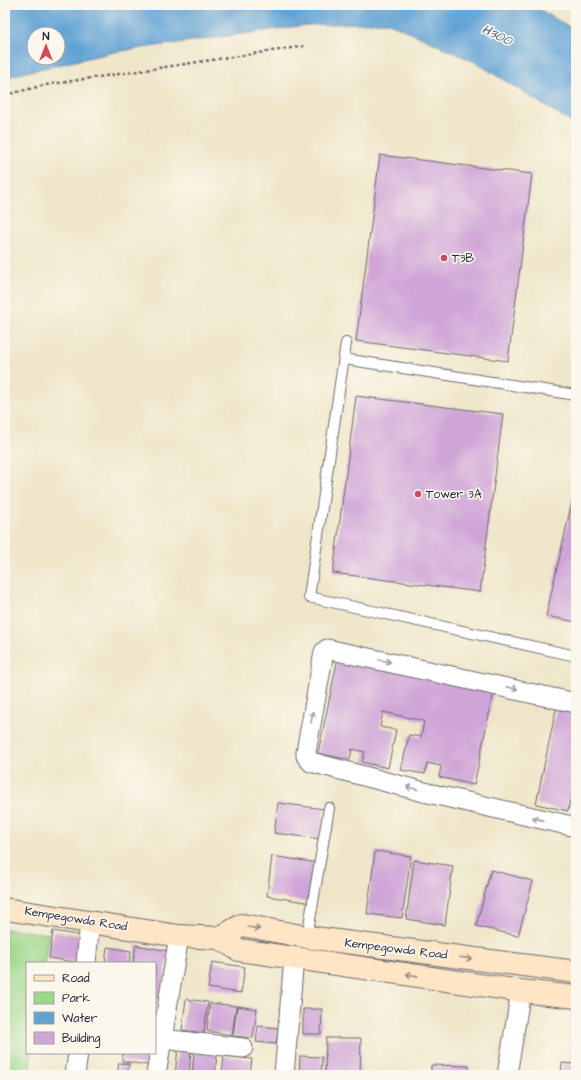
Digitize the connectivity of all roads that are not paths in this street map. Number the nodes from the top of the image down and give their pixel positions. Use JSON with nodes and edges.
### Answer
{"nodes":[{"id":1,"x":346,"y":343,"type":"dead end"},
{"id":2,"x":344,"y":359,"type":"junction"},
{"id":3,"x":576,"y":395,"type":"edge"},
{"id":4,"x":576,"y":656,"type":"edge"},
{"id":5,"x":576,"y":702,"type":"edge"},
{"id":6,"x":329,"y":808,"type":"dead end"},
{"id":7,"x":576,"y":827,"type":"edge"},
{"id":8,"x":5,"y":908,"type":"edge"},
{"id":9,"x":90,"y":921,"type":"junction"},
{"id":10,"x":179,"y":936,"type":"junction"},
{"id":11,"x":307,"y":937,"type":"junction"},
{"id":12,"x":219,"y":938,"type":"junction"},
{"id":13,"x":294,"y":958,"type":"junction"},
{"id":14,"x":86,"y":962,"type":"edge"},
{"id":15,"x":576,"y":972,"type":"edge"},
{"id":16,"x":521,"y":990,"type":"junction"},
{"id":17,"x":576,"y":997,"type":"edge"},
{"id":18,"x":162,"y":1040,"type":"junction"},
{"id":19,"x":243,"y":1048,"type":"dead end"},
{"id":20,"x":78,"y":1054,"type":"edge"},
{"id":21,"x":76,"y":1075,"type":"edge"},
{"id":22,"x":156,"y":1075,"type":"edge"},
{"id":23,"x":284,"y":1075,"type":"edge"},
{"id":24,"x":507,"y":1075,"type":"edge"}],
"edges":[{"from":1,"to":2,"type":"lane"},
{"from":2,"to":3,"type":"lane"},
{"from":2,"to":4,"type":"lane"},
{"from":7,"to":5,"type":"street","one_way":true},
{"from":6,"to":11,"type":"lane"},
{"from":8,"to":9,"type":"street","name":"Kempegowda Road"},
{"from":9,"to":10,"type":"street","name":"Kempegowda Road"},
{"from":9,"to":14,"type":"street"},
{"from":10,"to":12,"type":"street","name":"Kempegowda Road"},
{"from":10,"to":18,"type":"street"},
{"from":12,"to":11,"type":"street","name":"Kempegowda Road","one_way":true},
{"from":11,"to":15,"type":"street","name":"Kempegowda Road","one_way":true},
{"from":12,"to":13,"type":"street","name":"Kempegowda Road"},
{"from":16,"to":13,"type":"street","name":"Kempegowda Road","one_way":true},
{"from":13,"to":23,"type":"street"},
{"from":16,"to":17,"type":"street","name":"Kempegowda Road"},
{"from":16,"to":24,"type":"street"},
{"from":18,"to":19,"type":"street"},
{"from":18,"to":22,"type":"street"},
{"from":20,"to":21,"type":"street"}]}
